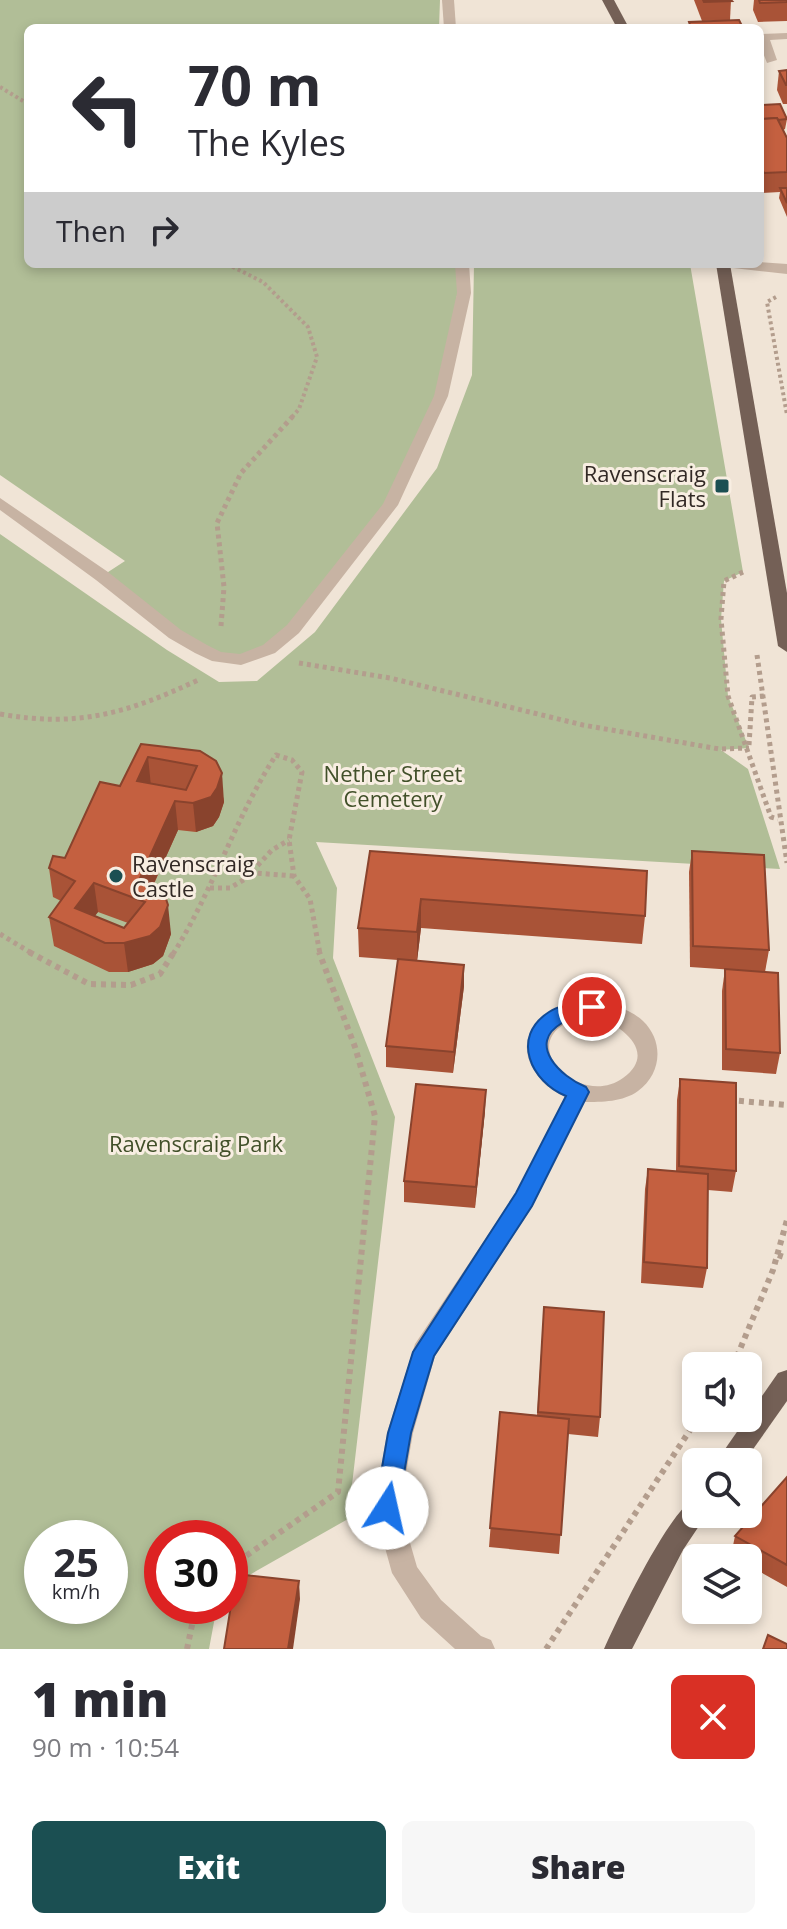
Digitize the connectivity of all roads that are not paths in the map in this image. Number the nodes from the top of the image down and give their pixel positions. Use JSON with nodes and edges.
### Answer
{"nodes":[{"id":1,"x":448,"y":0,"type":"edge"},
{"id":2,"x":608,"y":0,"type":"edge"},
{"id":3,"x":450,"y":24,"type":"edge"},
{"id":4,"x":621,"y":24,"type":"edge"},
{"id":5,"x":787,"y":36,"type":"edge"},
{"id":6,"x":764,"y":37,"type":"edge"},
{"id":7,"x":764,"y":40,"type":"edge"},
{"id":8,"x":771,"y":60,"type":"dead end"},
{"id":9,"x":764,"y":267,"type":"edge"},
{"id":10,"x":462,"y":268,"type":"edge"},
{"id":11,"x":724,"y":268,"type":"edge"},
{"id":12,"x":787,"y":269,"type":"edge"},
{"id":13,"x":0,"y":503,"type":"edge"},
{"id":14,"x":787,"y":646,"type":"edge"},
{"id":15,"x":578,"y":1092,"type":"junction"},
{"id":16,"x":787,"y":1381,"type":"edge"},
{"id":17,"x":739,"y":1448,"type":"edge"},
{"id":18,"x":683,"y":1528,"type":"edge"},
{"id":19,"x":481,"y":1649,"type":"edge"},
{"id":20,"x":618,"y":1649,"type":"edge"}],
"edges":[{"from":1,"to":3,"type":"lane"},
{"from":2,"to":4,"type":"main road"},
{"from":5,"to":6,"type":"lane"},
{"from":7,"to":8,"type":"lane"},
{"from":9,"to":12,"type":"street"},
{"from":10,"to":13,"type":"lane"},
{"from":11,"to":14,"type":"main road"},
{"from":15,"to":15,"type":"street"},
{"from":15,"to":19,"type":"street"},
{"from":16,"to":17,"type":"main road"},
{"from":18,"to":20,"type":"main road"}]}
